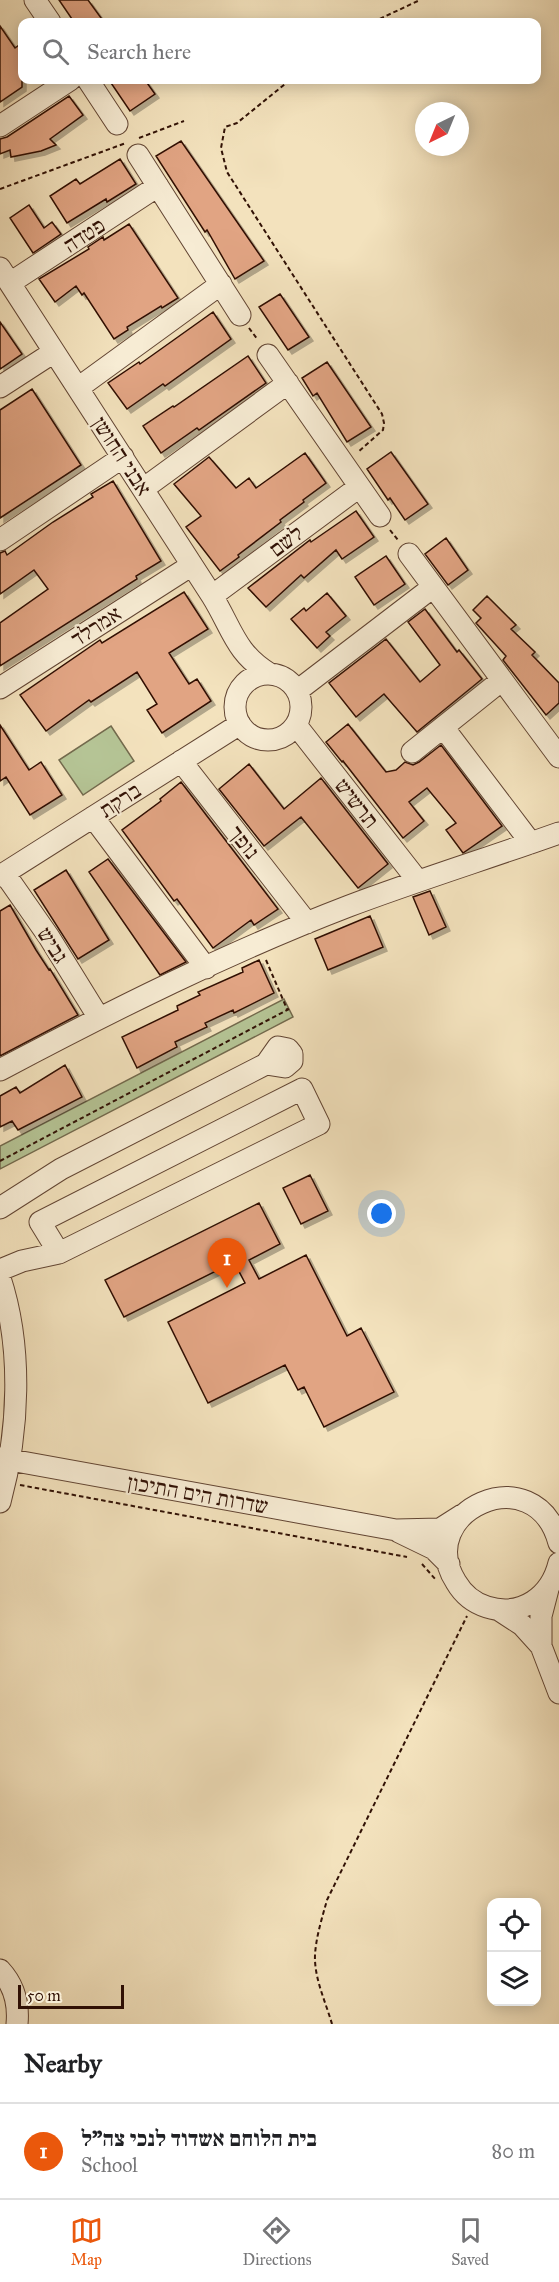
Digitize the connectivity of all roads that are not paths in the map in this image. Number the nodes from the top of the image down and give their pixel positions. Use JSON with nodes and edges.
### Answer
{"nodes":[{"id":1,"x":35,"y":0,"type":"edge"},
{"id":2,"x":47,"y":18,"type":"edge"},
{"id":3,"x":64,"y":84,"type":"edge"},
{"id":4,"x":91,"y":84,"type":"edge"},
{"id":5,"x":117,"y":124,"type":"dead end"},
{"id":6,"x":0,"y":126,"type":"edge"},
{"id":7,"x":138,"y":155,"type":"dead end"},
{"id":8,"x":158,"y":186,"type":"junction"},
{"id":9,"x":5,"y":276,"type":"edge"},
{"id":10,"x":220,"y":284,"type":"junction"},
{"id":11,"x":240,"y":315,"type":"road end"},
{"id":12,"x":54,"y":352,"type":"junction"},
{"id":13,"x":268,"y":355,"type":"road end"},
{"id":14,"x":288,"y":383,"type":"junction"},
{"id":15,"x":0,"y":387,"type":"edge"},
{"id":16,"x":78,"y":388,"type":"junction"},
{"id":17,"x":123,"y":457,"type":"junction"},
{"id":18,"x":359,"y":487,"type":"junction"},
{"id":19,"x":143,"y":489,"type":"junction"},
{"id":20,"x":380,"y":516,"type":"road end"},
{"id":21,"x":0,"y":540,"type":"edge"},
{"id":22,"x":409,"y":554,"type":"road end"},
{"id":23,"x":192,"y":565,"type":"junction"},
{"id":24,"x":433,"y":587,"type":"junction"},
{"id":25,"x":212,"y":596,"type":"junction"},
{"id":26,"x":239,"y":647,"type":"junction"},
{"id":27,"x":270,"y":674,"type":"junction"},
{"id":28,"x":502,"y":680,"type":"junction"},
{"id":29,"x":0,"y":688,"type":"edge"},
{"id":30,"x":297,"y":691,"type":"junction"},
{"id":31,"x":237,"y":696,"type":"junction"},
{"id":32,"x":240,"y":724,"type":"junction"},
{"id":33,"x":296,"y":725,"type":"junction"},
{"id":34,"x":443,"y":727,"type":"junction"},
{"id":35,"x":411,"y":752,"type":"dead end"},
{"id":36,"x":559,"y":757,"type":"edge"},
{"id":37,"x":182,"y":761,"type":"junction"},
{"id":38,"x":93,"y":817,"type":"junction"},
{"id":39,"x":559,"y":833,"type":"edge"},
{"id":40,"x":531,"y":843,"type":"junction"},
{"id":41,"x":2,"y":875,"type":"edge"},
{"id":42,"x":418,"y":881,"type":"junction"},
{"id":43,"x":307,"y":923,"type":"junction"},
{"id":44,"x":206,"y":968,"type":"junction"},
{"id":45,"x":99,"y":1018,"type":"junction"},
{"id":46,"x":267,"y":1064,"type":"dead end"},
{"id":47,"x":0,"y":1070,"type":"edge"},
{"id":48,"x":0,"y":1208,"type":"edge"},
{"id":49,"x":59,"y":1253,"type":"junction"},
{"id":50,"x":0,"y":1270,"type":"edge"},
{"id":51,"x":0,"y":1278,"type":"edge"},
{"id":52,"x":7,"y":1394,"type":"edge"},
{"id":53,"x":4,"y":1459,"type":"edge"},
{"id":54,"x":3,"y":1492,"type":"edge"},
{"id":55,"x":462,"y":1515,"type":"junction"},
{"id":56,"x":396,"y":1530,"type":"junction"},
{"id":57,"x":559,"y":1544,"type":"edge"},
{"id":58,"x":559,"y":1563,"type":"edge"},
{"id":59,"x":449,"y":1564,"type":"junction"},
{"id":60,"x":548,"y":1589,"type":"junction"},
{"id":61,"x":499,"y":1610,"type":"junction"},
{"id":62,"x":542,"y":1646,"type":"junction"},
{"id":63,"x":559,"y":1693,"type":"edge"},
{"id":64,"x":0,"y":1970,"type":"edge"},
{"id":65,"x":17,"y":2024,"type":"edge"}],
"edges":[{"from":1,"to":2,"type":"street"},
{"from":3,"to":6,"type":"street"},
{"from":4,"to":5,"type":"street"},
{"from":7,"to":8,"type":"street"},
{"from":8,"to":9,"type":"street","name":"פטדה"},
{"from":8,"to":10,"type":"street"},
{"from":9,"to":12,"type":"street","name":"אבני החושן"},
{"from":10,"to":11,"type":"street"},
{"from":10,"to":16,"type":"street"},
{"from":12,"to":15,"type":"street"},
{"from":12,"to":16,"type":"street","name":"אבני החושן"},
{"from":13,"to":14,"type":"street"},
{"from":14,"to":18,"type":"street"},
{"from":14,"to":19,"type":"street"},
{"from":16,"to":17,"type":"street","name":"אבני החושן"},
{"from":17,"to":19,"type":"street","name":"אבני החושן"},
{"from":17,"to":21,"type":"street"},
{"from":18,"to":20,"type":"street"},
{"from":18,"to":25,"type":"street","name":"לשם"},
{"from":19,"to":23,"type":"street","name":"אבני החושן"},
{"from":22,"to":24,"type":"street"},
{"from":23,"to":25,"type":"street","name":"אבני החושן"},
{"from":23,"to":29,"type":"street","name":"אמרלד"},
{"from":24,"to":28,"type":"street"},
{"from":24,"to":30,"type":"street"},
{"from":25,"to":26,"type":"street","name":"אבני החושן"},
{"from":26,"to":27,"type":"street","name":"אבני החושן"},
{"from":26,"to":31,"type":"street","name":"אבני החושן"},
{"from":27,"to":30,"type":"street"},
{"from":27,"to":31,"type":"street"},
{"from":28,"to":34,"type":"street"},
{"from":28,"to":36,"type":"street"},
{"from":30,"to":33,"type":"street"},
{"from":31,"to":32,"type":"street"},
{"from":32,"to":33,"type":"street"},
{"from":32,"to":37,"type":"street","name":"ברקת"},
{"from":33,"to":42,"type":"street","name":"תרשיש"},
{"from":34,"to":35,"type":"street"},
{"from":34,"to":40,"type":"street"},
{"from":37,"to":38,"type":"street","name":"ברקת"},
{"from":37,"to":43,"type":"street","name":"נופך"},
{"from":38,"to":41,"type":"street","name":"ברקת"},
{"from":38,"to":44,"type":"street"},
{"from":39,"to":40,"type":"street"},
{"from":40,"to":42,"type":"street"},
{"from":41,"to":45,"type":"street","name":"גביש"},
{"from":42,"to":43,"type":"street"},
{"from":43,"to":44,"type":"street"},
{"from":44,"to":45,"type":"street"},
{"from":45,"to":47,"type":"street"},
{"from":46,"to":48,"type":"street"},
{"from":49,"to":49,"type":"street"},
{"from":49,"to":50,"type":"street"},
{"from":51,"to":52,"type":"street"},
{"from":52,"to":53,"type":"street"},
{"from":53,"to":54,"type":"street"},
{"from":53,"to":56,"type":"street","name":"שדרות הים התיכון"},
{"from":55,"to":56,"type":"street","name":"שדרות הים התיכון"},
{"from":55,"to":57,"type":"street","name":"שדרות הים התיכון"},
{"from":55,"to":59,"type":"street"},
{"from":56,"to":59,"type":"street","name":"שדרות הים התיכון"},
{"from":58,"to":60,"type":"street"},
{"from":59,"to":61,"type":"street"},
{"from":60,"to":61,"type":"street"},
{"from":60,"to":62,"type":"street"},
{"from":61,"to":62,"type":"street"},
{"from":62,"to":63,"type":"street"},
{"from":64,"to":65,"type":"street"}]}
